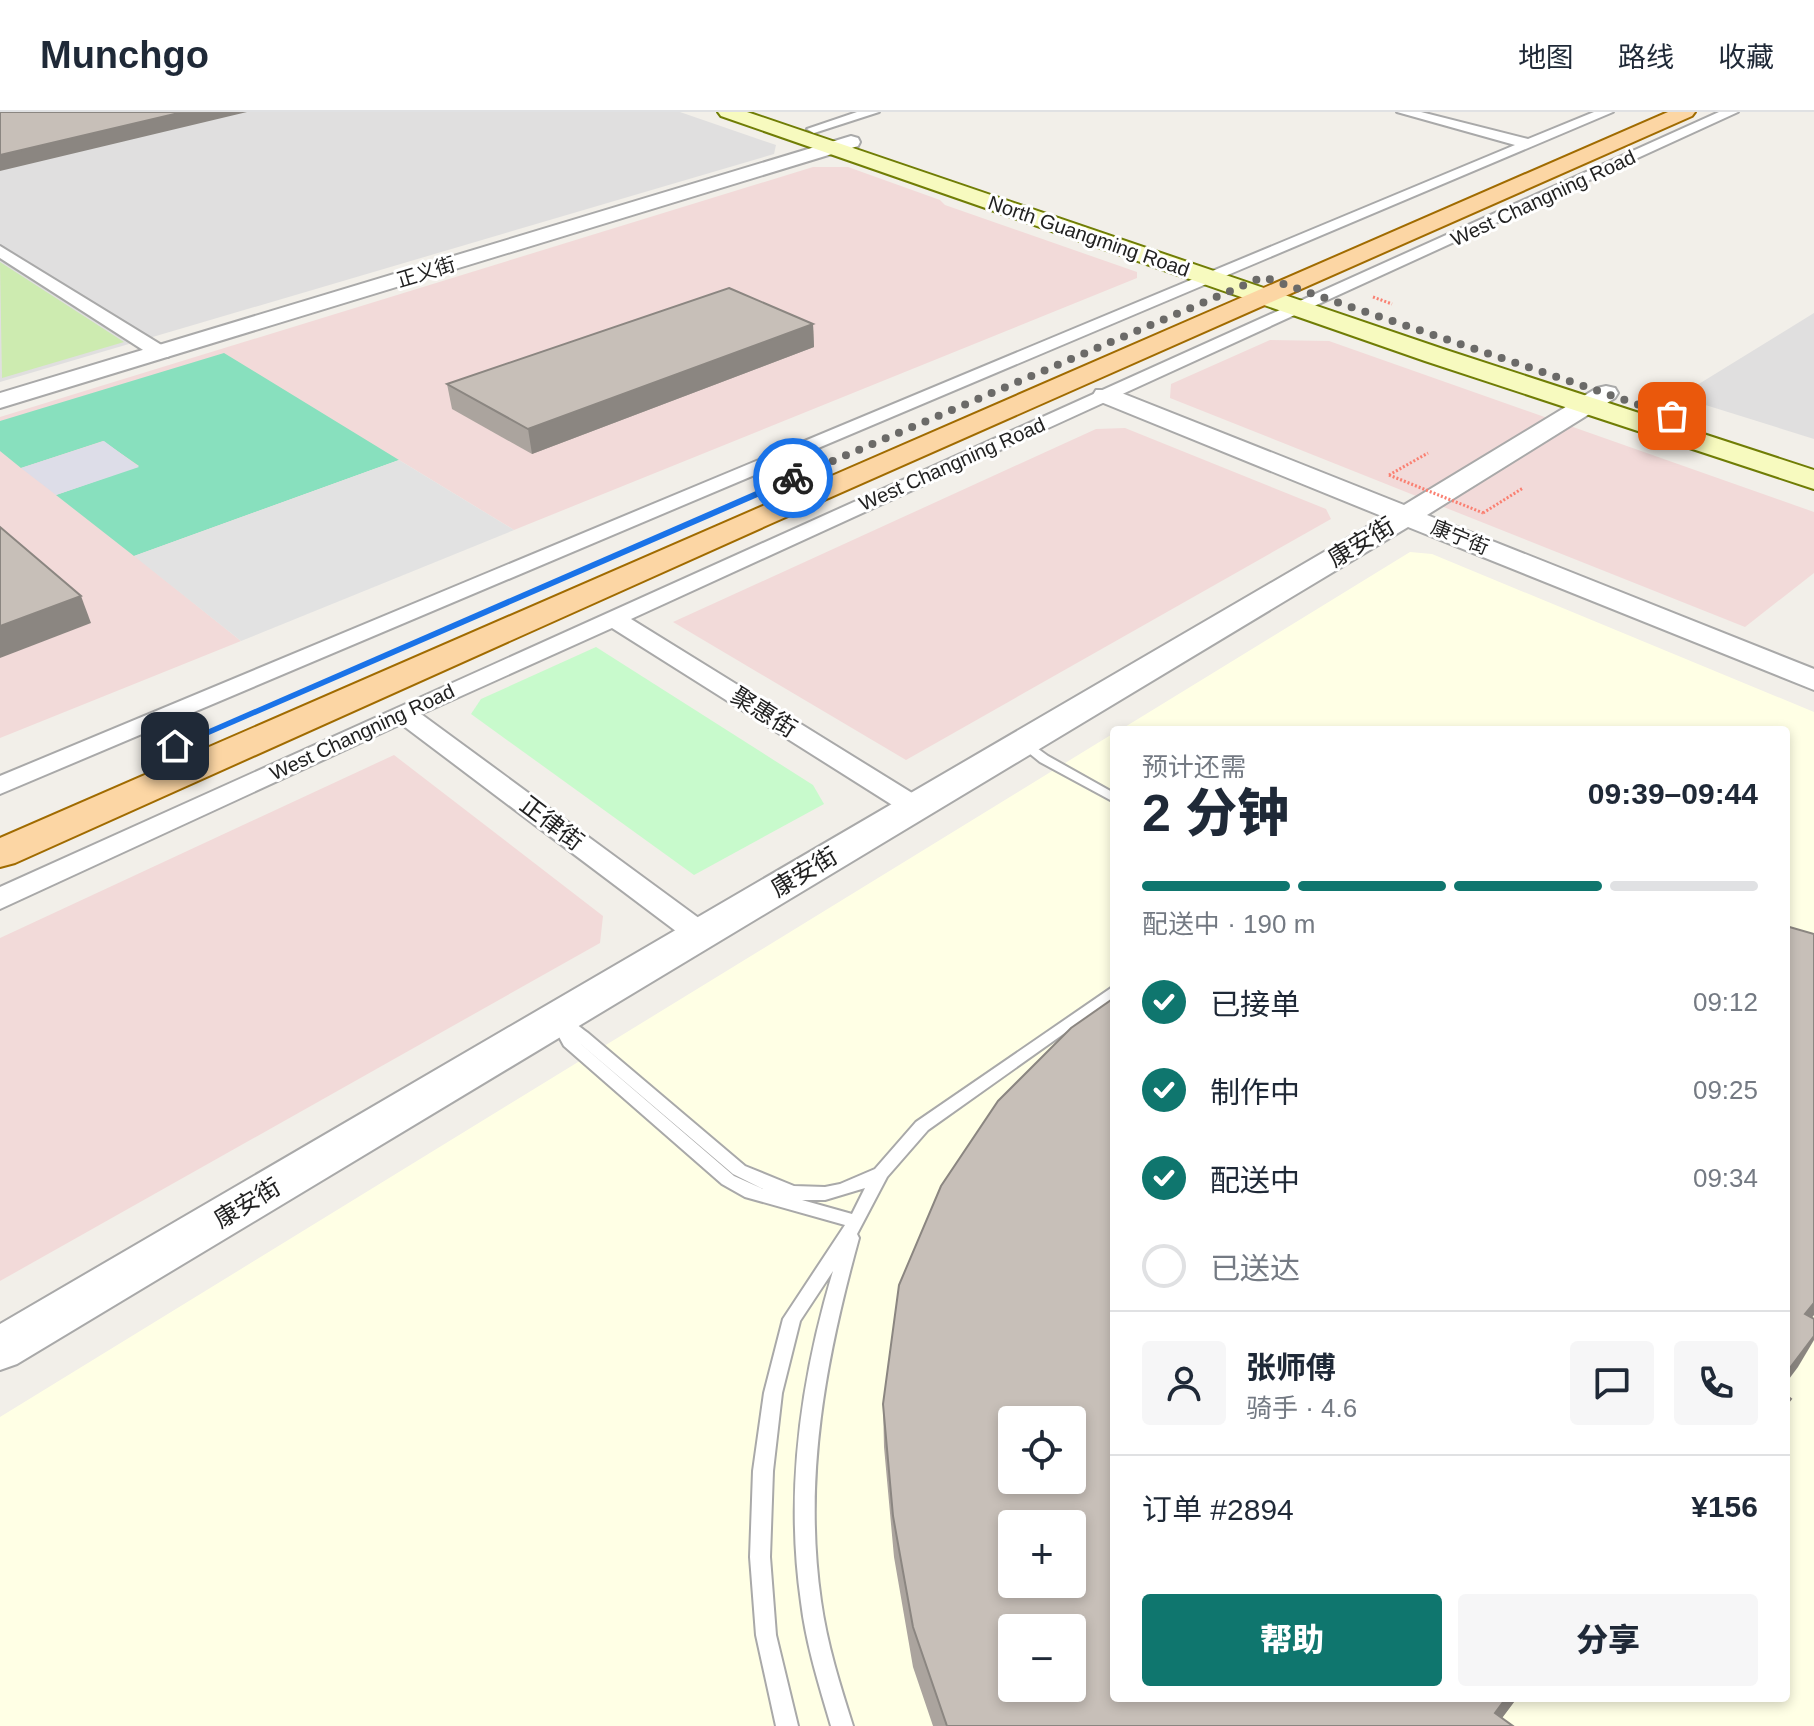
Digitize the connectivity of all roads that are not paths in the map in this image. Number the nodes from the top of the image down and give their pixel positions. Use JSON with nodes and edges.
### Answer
{"nodes":[{"id":1,"x":728,"y":112,"type":"edge"},
{"id":2,"x":764,"y":112,"type":"edge"},
{"id":3,"x":872,"y":112,"type":"edge"},
{"id":4,"x":1404,"y":112,"type":"edge"},
{"id":5,"x":1606,"y":112,"type":"edge"},
{"id":6,"x":1644,"y":112,"type":"edge"},
{"id":7,"x":1685,"y":112,"type":"edge"},
{"id":8,"x":1731,"y":112,"type":"edge"},
{"id":9,"x":814,"y":129,"type":"junction"},
{"id":10,"x":1529,"y":144,"type":"junction"},
{"id":11,"x":842,"y":145,"type":"junction"},
{"id":12,"x":0,"y":251,"type":"edge"},
{"id":13,"x":1265,"y":287,"type":"junction"},
{"id":14,"x":161,"y":353,"type":"junction"},
{"id":15,"x":1105,"y":395,"type":"junction"},
{"id":16,"x":2,"y":399,"type":"edge"},
{"id":17,"x":1596,"y":399,"type":"junction"},
{"id":18,"x":1814,"y":463,"type":"edge"},
{"id":19,"x":1814,"y":480,"type":"edge"},
{"id":20,"x":1406,"y":516,"type":"junction"},
{"id":21,"x":613,"y":618,"type":"junction"},
{"id":22,"x":1814,"y":680,"type":"edge"},
{"id":23,"x":403,"y":713,"type":"junction"},
{"id":24,"x":1023,"y":742,"type":"junction"},
{"id":25,"x":0,"y":786,"type":"edge"},
{"id":26,"x":1110,"y":787,"type":"edge"},
{"id":27,"x":1110,"y":796,"type":"edge"},
{"id":28,"x":915,"y":807,"type":"junction"},
{"id":29,"x":0,"y":822,"type":"edge"},
{"id":30,"x":0,"y":854,"type":"edge"},
{"id":31,"x":0,"y":899,"type":"edge"},
{"id":32,"x":700,"y":934,"type":"junction"},
{"id":33,"x":1110,"y":994,"type":"edge"},
{"id":34,"x":556,"y":1020,"type":"junction"},
{"id":35,"x":881,"y":1173,"type":"junction"},
{"id":36,"x":856,"y":1222,"type":"junction"},
{"id":37,"x":0,"y":1349,"type":"edge"},
{"id":38,"x":787,"y":1726,"type":"edge"},
{"id":39,"x":842,"y":1726,"type":"edge"}],
"edges":[{"from":1,"to":11,"type":"main road","name":"North Guangming Road"},
{"from":2,"to":9,"type":"main road","name":"North Guangming Road"},
{"from":3,"to":9,"type":"street"},
{"from":4,"to":10,"type":"street"},
{"from":5,"to":10,"type":"street","name":"West Changning Road"},
{"from":6,"to":13,"type":"main road","name":"West Changning Road"},
{"from":7,"to":13,"type":"main road","name":"West Changning Road"},
{"from":8,"to":13,"type":"street","name":"West Changning Road"},
{"from":9,"to":11,"type":"main road","name":"North Guangming Road"},
{"from":10,"to":13,"type":"street","name":"West Changning Road"},
{"from":11,"to":13,"type":"main road","name":"North Guangming Road"},
{"from":11,"to":14,"type":"street","name":"正义街"},
{"from":12,"to":14,"type":"street"},
{"from":13,"to":15,"type":"street","name":"West Changning Road"},
{"from":13,"to":17,"type":"main road","name":"North Guangming Road"},
{"from":13,"to":25,"type":"street","name":"West Changning Road"},
{"from":13,"to":29,"type":"main road","name":"West Changning Road"},
{"from":13,"to":30,"type":"main road","name":"West Changning Road"},
{"from":14,"to":16,"type":"street","name":"正义街"},
{"from":15,"to":20,"type":"street","name":"康宁街"},
{"from":15,"to":21,"type":"street","name":"West Changning Road"},
{"from":17,"to":18,"type":"main road","name":"North Guangming Road"},
{"from":17,"to":19,"type":"main road","name":"North Guangming Road"},
{"from":17,"to":20,"type":"street","name":"康安街"},
{"from":20,"to":22,"type":"street","name":"康宁街"},
{"from":20,"to":24,"type":"street","name":"康安街"},
{"from":21,"to":23,"type":"street","name":"West Changning Road"},
{"from":21,"to":28,"type":"street","name":"聚惠街"},
{"from":23,"to":31,"type":"street","name":"West Changning Road"},
{"from":23,"to":32,"type":"street","name":"正律街"},
{"from":24,"to":26,"type":"lane"},
{"from":24,"to":27,"type":"lane"},
{"from":24,"to":28,"type":"street","name":"康安街"},
{"from":28,"to":32,"type":"street","name":"康安街"},
{"from":32,"to":34,"type":"street","name":"康安街"},
{"from":33,"to":35,"type":"lane"},
{"from":34,"to":35,"type":"lane"},
{"from":34,"to":36,"type":"lane"},
{"from":34,"to":37,"type":"street","name":"康安街"},
{"from":35,"to":36,"type":"lane"},
{"from":36,"to":38,"type":"lane"},
{"from":36,"to":39,"type":"lane"}]}
